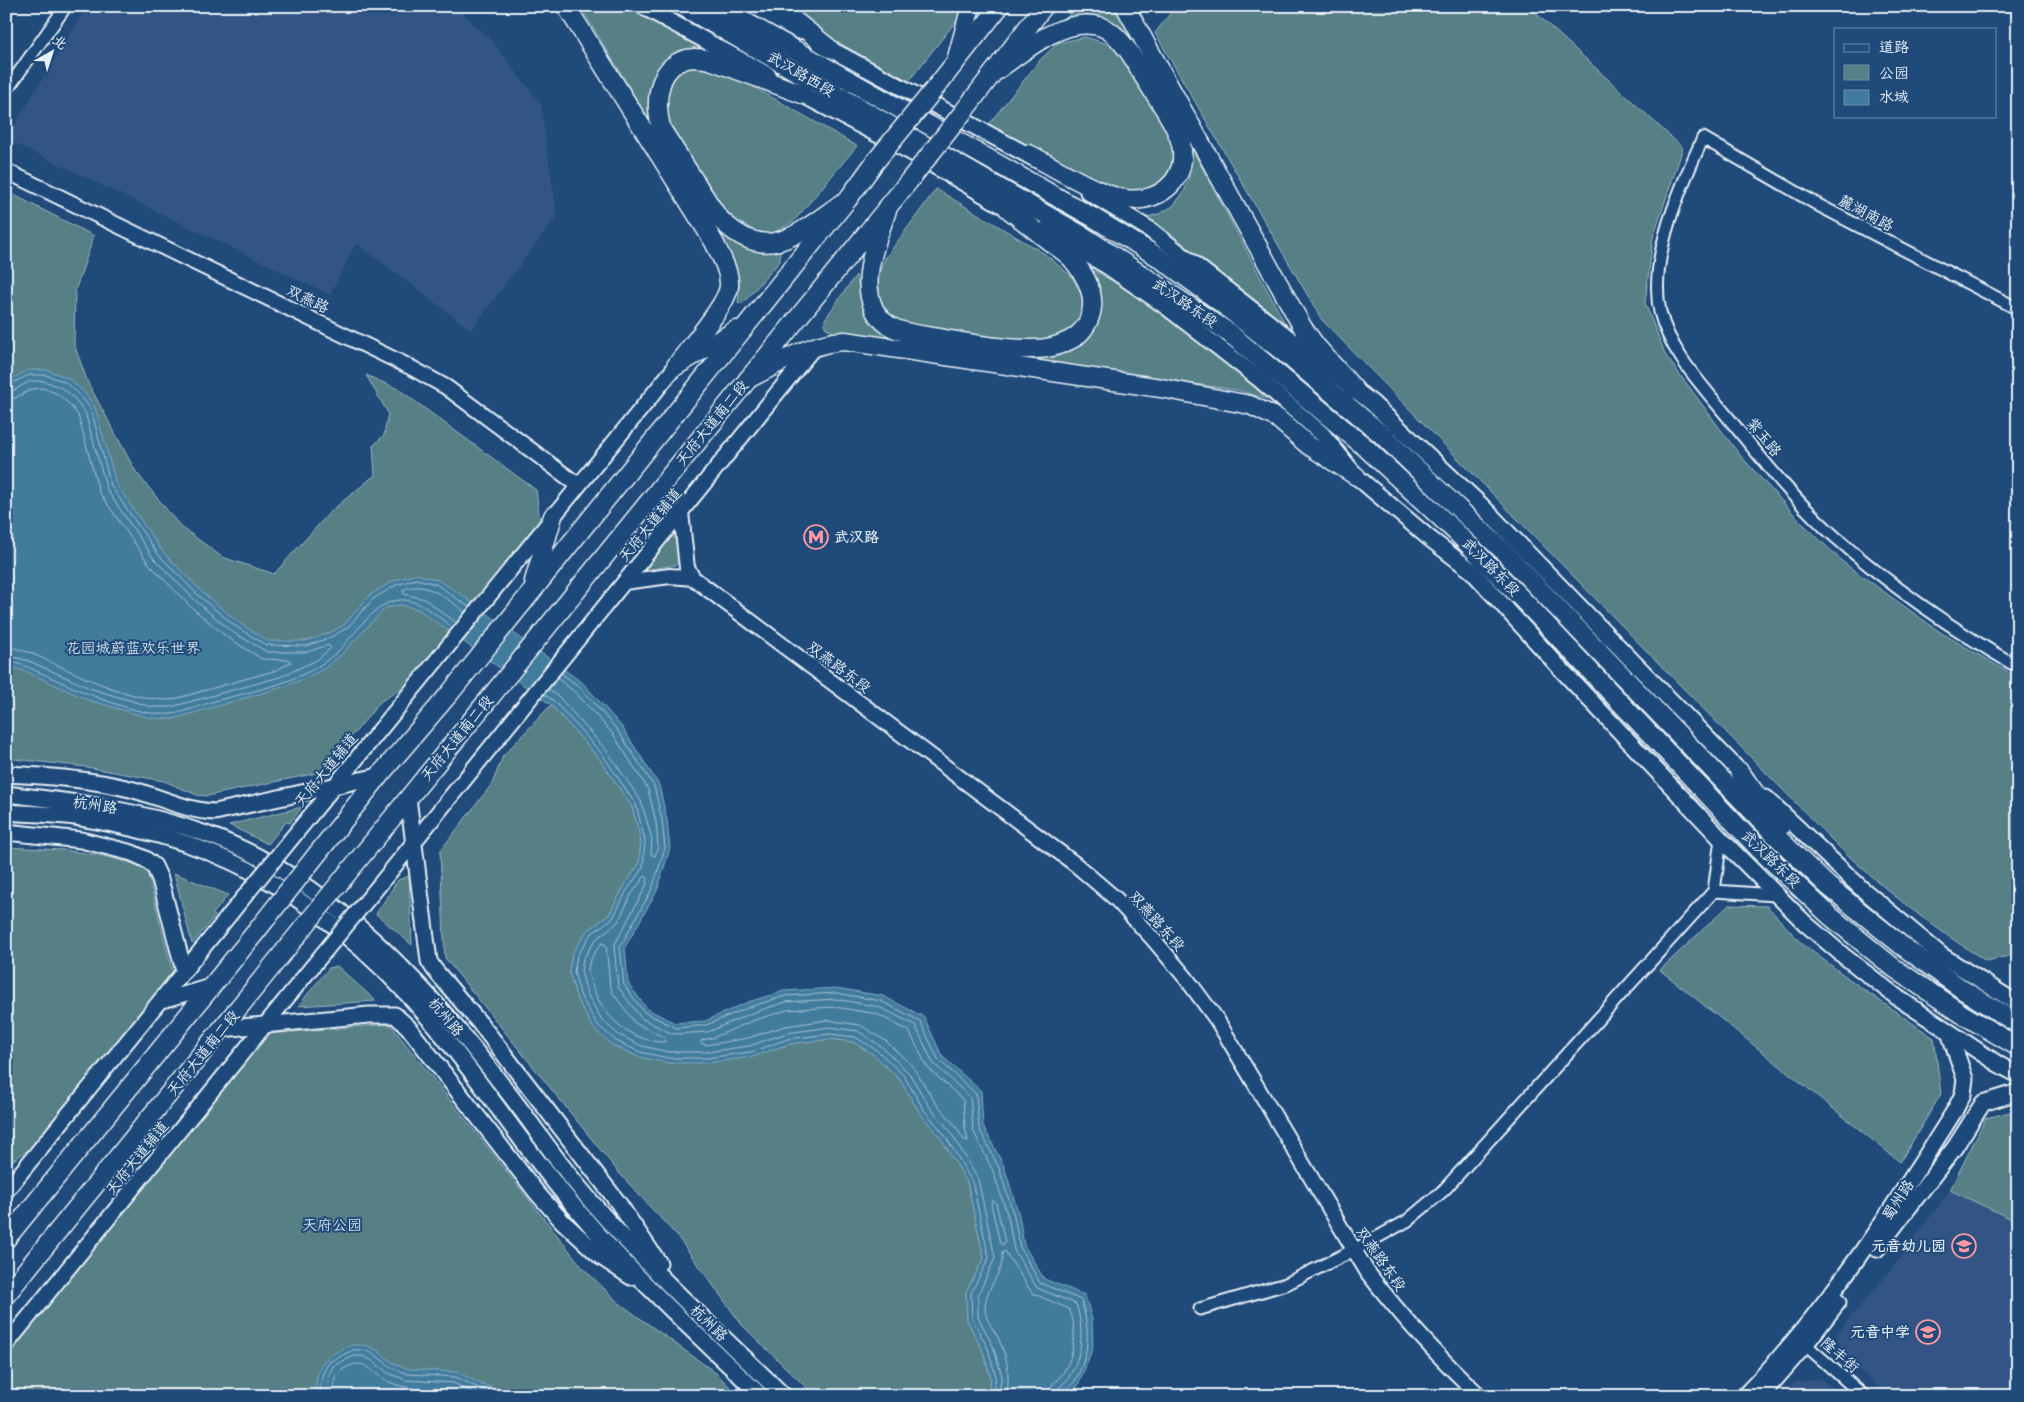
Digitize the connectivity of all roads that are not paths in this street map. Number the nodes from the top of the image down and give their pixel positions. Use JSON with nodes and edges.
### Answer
{"nodes":[{"id":1,"x":66,"y":6,"type":"edge"},
{"id":2,"x":566,"y":6,"type":"edge"},
{"id":3,"x":642,"y":6,"type":"edge"},
{"id":4,"x":682,"y":6,"type":"edge"},
{"id":5,"x":717,"y":6,"type":"edge"},
{"id":6,"x":754,"y":6,"type":"edge"},
{"id":7,"x":776,"y":6,"type":"edge"},
{"id":8,"x":971,"y":6,"type":"edge"},
{"id":9,"x":1000,"y":6,"type":"edge"},
{"id":10,"x":1044,"y":6,"type":"edge"},
{"id":11,"x":1125,"y":6,"type":"edge"},
{"id":12,"x":829,"y":48,"type":"junction"},
{"id":13,"x":956,"y":63,"type":"junction"},
{"id":14,"x":993,"y":73,"type":"junction"},
{"id":15,"x":6,"y":91,"type":"edge"},
{"id":16,"x":802,"y":94,"type":"junction"},
{"id":17,"x":926,"y":124,"type":"joint"},
{"id":18,"x":1703,"y":138,"type":"joint"},
{"id":19,"x":919,"y":142,"type":"joint"},
{"id":20,"x":1029,"y":154,"type":"junction"},
{"id":21,"x":6,"y":171,"type":"edge"},
{"id":22,"x":848,"y":198,"type":"junction"},
{"id":23,"x":888,"y":206,"type":"junction"},
{"id":24,"x":1008,"y":209,"type":"junction"},
{"id":25,"x":2018,"y":309,"type":"edge"},
{"id":26,"x":747,"y":324,"type":"junction"},
{"id":27,"x":816,"y":346,"type":"junction"},
{"id":28,"x":676,"y":366,"type":"junction"},
{"id":29,"x":748,"y":378,"type":"junction"},
{"id":30,"x":1355,"y":390,"type":"junction"},
{"id":31,"x":1356,"y":476,"type":"junction"},
{"id":32,"x":578,"y":485,"type":"junction"},
{"id":33,"x":681,"y":512,"type":"junction"},
{"id":34,"x":553,"y":516,"type":"junction"},
{"id":35,"x":693,"y":578,"type":"junction"},
{"id":36,"x":624,"y":582,"type":"junction"},
{"id":37,"x":532,"y":589,"type":"junction"},
{"id":38,"x":2018,"y":666,"type":"edge"},
{"id":39,"x":1738,"y":770,"type":"junction"},
{"id":40,"x":6,"y":774,"type":"edge"},
{"id":41,"x":378,"y":776,"type":"junction"},
{"id":42,"x":334,"y":786,"type":"junction"},
{"id":43,"x":6,"y":794,"type":"edge"},
{"id":44,"x":408,"y":798,"type":"junction"},
{"id":45,"x":6,"y":812,"type":"edge"},
{"id":46,"x":6,"y":832,"type":"edge"},
{"id":47,"x":1721,"y":839,"type":"junction"},
{"id":48,"x":414,"y":841,"type":"junction"},
{"id":49,"x":1828,"y":886,"type":"junction"},
{"id":50,"x":1714,"y":891,"type":"junction"},
{"id":51,"x":1775,"y":895,"type":"junction"},
{"id":52,"x":184,"y":971,"type":"junction"},
{"id":53,"x":214,"y":986,"type":"junction"},
{"id":54,"x":160,"y":1001,"type":"junction"},
{"id":55,"x":2018,"y":1004,"type":"edge"},
{"id":56,"x":2018,"y":1024,"type":"edge"},
{"id":57,"x":266,"y":1025,"type":"junction"},
{"id":58,"x":221,"y":1029,"type":"junction"},
{"id":59,"x":1949,"y":1032,"type":"junction"},
{"id":60,"x":2018,"y":1048,"type":"edge"},
{"id":61,"x":2018,"y":1075,"type":"edge"},
{"id":62,"x":2018,"y":1092,"type":"edge"},
{"id":63,"x":6,"y":1190,"type":"edge"},
{"id":64,"x":6,"y":1239,"type":"edge"},
{"id":65,"x":1354,"y":1250,"type":"junction"},
{"id":66,"x":654,"y":1292,"type":"junction"},
{"id":67,"x":679,"y":1294,"type":"junction"},
{"id":68,"x":6,"y":1295,"type":"edge"},
{"id":69,"x":1200,"y":1309,"type":"dead end"},
{"id":70,"x":1801,"y":1341,"type":"junction"},
{"id":71,"x":6,"y":1345,"type":"edge"},
{"id":72,"x":761,"y":1396,"type":"edge"},
{"id":73,"x":784,"y":1396,"type":"edge"},
{"id":74,"x":1480,"y":1396,"type":"edge"},
{"id":75,"x":1744,"y":1396,"type":"edge"},
{"id":76,"x":1761,"y":1396,"type":"edge"},
{"id":77,"x":1864,"y":1396,"type":"edge"}],
"edges":[{"from":1,"to":15,"type":"street"},
{"from":2,"to":28,"type":"main road"},
{"from":3,"to":16,"type":"main road"},
{"from":4,"to":19,"type":"main road","name":"武汉路西段"},
{"from":5,"to":17,"type":"main road","name":"武汉路西段"},
{"from":6,"to":12,"type":"main road"},
{"from":7,"to":12,"type":"main road"},
{"from":8,"to":13,"type":"main road"},
{"from":9,"to":13,"type":"main road"},
{"from":10,"to":14,"type":"main road","name":"天府大道南二段"},
{"from":11,"to":30,"type":"main road"},
{"from":12,"to":20,"type":"main road"},
{"from":13,"to":22,"type":"main road","bridge":true},
{"from":14,"to":20,"type":"main road"},
{"from":14,"to":23,"type":"main road","name":"天府大道南二段","bridge":true},
{"from":16,"to":22,"type":"main road"},
{"from":16,"to":24,"type":"main road"},
{"from":17,"to":49,"type":"main road","name":"武汉路东段"},
{"from":18,"to":25,"type":"street","name":"麓湖南路"},
{"from":18,"to":38,"type":"street","name":"紫玉路"},
{"from":19,"to":60,"type":"main road","name":"武汉路东段"},
{"from":20,"to":30,"type":"main road"},
{"from":21,"to":32,"type":"street","name":"双燕路"},
{"from":22,"to":26,"type":"main road"},
{"from":23,"to":24,"type":"main road"},
{"from":23,"to":29,"type":"main road","name":"天府大道南二段"},
{"from":24,"to":31,"type":"main road"},
{"from":26,"to":28,"type":"main road"},
{"from":26,"to":37,"type":"main road"},
{"from":27,"to":29,"type":"main road"},
{"from":27,"to":31,"type":"main road"},
{"from":27,"to":33,"type":"street","name":"天府大道辅道"},
{"from":28,"to":32,"type":"street"},
{"from":29,"to":44,"type":"main road","name":"天府大道南二段"},
{"from":30,"to":39,"type":"main road"},
{"from":31,"to":47,"type":"main road"},
{"from":32,"to":34,"type":"street"},
{"from":33,"to":35,"type":"street"},
{"from":33,"to":36,"type":"street","name":"天府大道辅道"},
{"from":34,"to":37,"type":"main road"},
{"from":34,"to":42,"type":"street","name":"天府大道辅道"},
{"from":35,"to":36,"type":"street"},
{"from":35,"to":65,"type":"street","name":"双燕路东段"},
{"from":36,"to":48,"type":"street","name":"天府大道辅道"},
{"from":37,"to":41,"type":"main road"},
{"from":39,"to":49,"type":"main road"},
{"from":39,"to":55,"type":"main road"},
{"from":40,"to":42,"type":"main road"},
{"from":41,"to":42,"type":"main road"},
{"from":41,"to":53,"type":"main road","bridge":true},
{"from":42,"to":52,"type":"street","name":"天府大道辅道","bridge":true},
{"from":43,"to":67,"type":"main road","name":"杭州路"},
{"from":44,"to":48,"type":"main road"},
{"from":44,"to":58,"type":"main road","name":"天府大道南二段","bridge":true},
{"from":45,"to":66,"type":"main road","name":"杭州路"},
{"from":46,"to":52,"type":"main road"},
{"from":47,"to":50,"type":"street"},
{"from":47,"to":51,"type":"main road"},
{"from":48,"to":57,"type":"street","name":"天府大道辅道","bridge":true},
{"from":48,"to":67,"type":"main road"},
{"from":49,"to":56,"type":"main road","name":"武汉路东段"},
{"from":50,"to":51,"type":"street"},
{"from":50,"to":65,"type":"street"},
{"from":51,"to":59,"type":"main road"},
{"from":52,"to":54,"type":"street"},
{"from":53,"to":54,"type":"street"},
{"from":53,"to":64,"type":"main road"},
{"from":54,"to":63,"type":"street"},
{"from":57,"to":58,"type":"main road"},
{"from":57,"to":66,"type":"main road"},
{"from":57,"to":71,"type":"street","name":"天府大道辅道"},
{"from":58,"to":68,"type":"main road","name":"天府大道南二段"},
{"from":59,"to":61,"type":"main road"},
{"from":59,"to":70,"type":"main road","name":"蜀州路"},
{"from":62,"to":70,"type":"main road","name":"蜀州路"},
{"from":65,"to":69,"type":"street"},
{"from":65,"to":74,"type":"street","name":"双燕路东段"},
{"from":66,"to":72,"type":"main road","name":"杭州路"},
{"from":67,"to":73,"type":"main road","name":"杭州路"},
{"from":70,"to":75,"type":"main road","name":"蜀州路"},
{"from":70,"to":76,"type":"main road","name":"蜀州路"},
{"from":70,"to":77,"type":"street","name":"隆丰街"}]}
